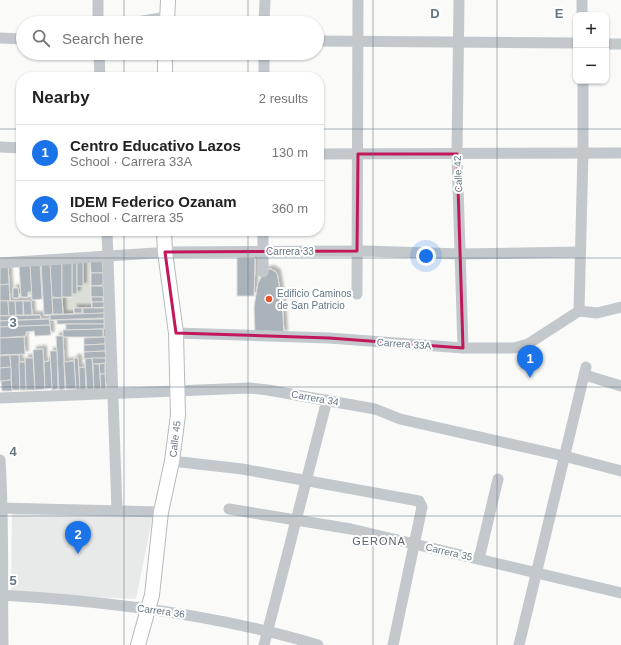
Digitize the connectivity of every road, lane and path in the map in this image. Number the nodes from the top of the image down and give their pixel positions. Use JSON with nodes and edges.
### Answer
{"nodes":[{"id":1,"x":98,"y":0,"type":"edge"},
{"id":2,"x":168,"y":0,"type":"edge"},
{"id":3,"x":265,"y":0,"type":"edge"},
{"id":4,"x":358,"y":0,"type":"edge"},
{"id":5,"x":459,"y":0,"type":"edge"},
{"id":6,"x":582,"y":0,"type":"edge"},
{"id":7,"x":582,"y":12,"type":"edge"},
{"id":8,"x":98,"y":16,"type":"edge"},
{"id":9,"x":167,"y":16,"type":"edge"},
{"id":10,"x":264,"y":16,"type":"edge"},
{"id":11,"x":0,"y":38,"type":"edge"},
{"id":12,"x":16,"y":39,"type":"edge"},
{"id":13,"x":357,"y":40,"type":"junction"},
{"id":14,"x":324,"y":41,"type":"edge"},
{"id":15,"x":458,"y":42,"type":"junction"},
{"id":16,"x":573,"y":44,"type":"edge"},
{"id":17,"x":609,"y":44,"type":"edge"},
{"id":18,"x":621,"y":44,"type":"edge"},
{"id":19,"x":99,"y":60,"type":"edge"},
{"id":20,"x":166,"y":60,"type":"edge"},
{"id":21,"x":264,"y":60,"type":"edge"},
{"id":22,"x":100,"y":72,"type":"edge"},
{"id":23,"x":165,"y":72,"type":"edge"},
{"id":24,"x":264,"y":72,"type":"edge"},
{"id":25,"x":583,"y":84,"type":"edge"},
{"id":26,"x":0,"y":147,"type":"edge"},
{"id":27,"x":16,"y":148,"type":"edge"},
{"id":28,"x":583,"y":153,"type":"junction"},
{"id":29,"x":621,"y":153,"type":"edge"},
{"id":30,"x":324,"y":154,"type":"edge"},
{"id":31,"x":358,"y":154,"type":"junction"},
{"id":32,"x":457,"y":154,"type":"junction"},
{"id":33,"x":106,"y":236,"type":"edge"},
{"id":34,"x":164,"y":236,"type":"edge"},
{"id":35,"x":263,"y":236,"type":"edge"},
{"id":36,"x":263,"y":251,"type":"junction"},
{"id":37,"x":357,"y":251,"type":"junction"},
{"id":38,"x":165,"y":252,"type":"junction"},
{"id":39,"x":580,"y":252,"type":"junction"},
{"id":40,"x":461,"y":254,"type":"junction"},
{"id":41,"x":107,"y":256,"type":"junction"},
{"id":42,"x":0,"y":262,"type":"edge"},
{"id":43,"x":263,"y":272,"type":"dead end"},
{"id":44,"x":357,"y":294,"type":"dead end"},
{"id":45,"x":621,"y":308,"type":"edge"},
{"id":46,"x":579,"y":311,"type":"junction"},
{"id":47,"x":176,"y":333,"type":"junction"},
{"id":48,"x":463,"y":348,"type":"junction"},
{"id":49,"x":621,"y":386,"type":"edge"},
{"id":50,"x":178,"y":392,"type":"junction"},
{"id":51,"x":113,"y":394,"type":"junction"},
{"id":52,"x":0,"y":398,"type":"edge"},
{"id":53,"x":327,"y":400,"type":"junction"},
{"id":54,"x":564,"y":456,"type":"junction"},
{"id":55,"x":0,"y":460,"type":"edge"},
{"id":56,"x":172,"y":461,"type":"junction"},
{"id":57,"x":621,"y":471,"type":"edge"},
{"id":58,"x":498,"y":479,"type":"dead end"},
{"id":59,"x":308,"y":481,"type":"junction"},
{"id":60,"x":2,"y":508,"type":"edge"},
{"id":61,"x":229,"y":508,"type":"dead end"},
{"id":62,"x":117,"y":510,"type":"junction"},
{"id":63,"x":161,"y":512,"type":"junction"},
{"id":64,"x":298,"y":519,"type":"junction"},
{"id":65,"x":414,"y":544,"type":"junction"},
{"id":66,"x":479,"y":559,"type":"junction"},
{"id":67,"x":536,"y":573,"type":"junction"},
{"id":68,"x":621,"y":593,"type":"edge"},
{"id":69,"x":1,"y":595,"type":"edge"},
{"id":70,"x":148,"y":608,"type":"junction"},
{"id":71,"x":267,"y":630,"type":"junction"},
{"id":72,"x":3,"y":645,"type":"edge"},
{"id":73,"x":138,"y":645,"type":"edge"},
{"id":74,"x":264,"y":645,"type":"edge"},
{"id":75,"x":318,"y":645,"type":"edge"},
{"id":76,"x":393,"y":645,"type":"edge"},
{"id":77,"x":519,"y":645,"type":"edge"}],
"edges":[{"from":1,"to":8,"type":"street"},
{"from":2,"to":9,"type":"main road"},
{"from":3,"to":10,"type":"street"},
{"from":4,"to":13,"type":"street"},
{"from":5,"to":15,"type":"street","name":"Calle 42"},
{"from":6,"to":7,"type":"street"},
{"from":11,"to":12,"type":"street"},
{"from":13,"to":14,"type":"street"},
{"from":13,"to":15,"type":"street"},
{"from":13,"to":31,"type":"street"},
{"from":15,"to":16,"type":"street"},
{"from":15,"to":32,"type":"street","name":"Calle 42"},
{"from":17,"to":18,"type":"street"},
{"from":19,"to":22,"type":"street"},
{"from":20,"to":23,"type":"main road"},
{"from":21,"to":24,"type":"street"},
{"from":25,"to":28,"type":"street"},
{"from":26,"to":27,"type":"street"},
{"from":28,"to":29,"type":"street"},
{"from":28,"to":32,"type":"street"},
{"from":28,"to":39,"type":"street"},
{"from":30,"to":31,"type":"street"},
{"from":31,"to":32,"type":"street"},
{"from":31,"to":37,"type":"street"},
{"from":32,"to":40,"type":"street","name":"Calle 42"},
{"from":33,"to":41,"type":"street"},
{"from":34,"to":38,"type":"main road","name":"Calle 45"},
{"from":35,"to":36,"type":"street"},
{"from":36,"to":37,"type":"street","name":"Carrera 33"},
{"from":36,"to":38,"type":"street","name":"Carrera 33"},
{"from":36,"to":43,"type":"street"},
{"from":37,"to":40,"type":"street","name":"Carrera 33"},
{"from":37,"to":44,"type":"street"},
{"from":38,"to":41,"type":"street","name":"Carrera 33"},
{"from":38,"to":47,"type":"main road","name":"Calle 45"},
{"from":39,"to":40,"type":"street","name":"Carrera 33"},
{"from":39,"to":46,"type":"street"},
{"from":40,"to":48,"type":"street","name":"Calle 42"},
{"from":41,"to":42,"type":"street","name":"Carrera 33"},
{"from":41,"to":51,"type":"street"},
{"from":45,"to":46,"type":"street"},
{"from":46,"to":48,"type":"street","name":"Carrera 33A"},
{"from":47,"to":48,"type":"street","name":"Carrera 33A"},
{"from":47,"to":50,"type":"main road","name":"Calle 45"},
{"from":49,"to":54,"type":"street"},
{"from":50,"to":51,"type":"street","name":"Carrera 34"},
{"from":50,"to":53,"type":"street","name":"Carrera 34"},
{"from":50,"to":56,"type":"main road","name":"Calle 45"},
{"from":51,"to":52,"type":"street","name":"Carrera 34"},
{"from":51,"to":62,"type":"street"},
{"from":53,"to":54,"type":"street","name":"Carrera 34"},
{"from":53,"to":59,"type":"street"},
{"from":54,"to":57,"type":"street","name":"Carrera 34"},
{"from":54,"to":67,"type":"street"},
{"from":55,"to":60,"type":"street"},
{"from":56,"to":59,"type":"street"},
{"from":56,"to":63,"type":"main road","name":"Calle 45"},
{"from":58,"to":66,"type":"street"},
{"from":59,"to":64,"type":"street"},
{"from":59,"to":65,"type":"street"},
{"from":60,"to":62,"type":"street"},
{"from":60,"to":69,"type":"street"},
{"from":61,"to":64,"type":"street","name":"Carrera 35"},
{"from":62,"to":63,"type":"street"},
{"from":63,"to":70,"type":"main road","name":"Calle 45"},
{"from":64,"to":65,"type":"street","name":"Carrera 35"},
{"from":64,"to":71,"type":"street"},
{"from":65,"to":66,"type":"street","name":"Carrera 35"},
{"from":65,"to":76,"type":"street"},
{"from":66,"to":67,"type":"street","name":"Carrera 35"},
{"from":67,"to":68,"type":"street","name":"Carrera 35"},
{"from":67,"to":77,"type":"street"},
{"from":69,"to":70,"type":"street","name":"Carrera 36"},
{"from":69,"to":72,"type":"street"},
{"from":70,"to":71,"type":"street","name":"Carrera 36"},
{"from":70,"to":73,"type":"main road","name":"Calle 45"},
{"from":71,"to":74,"type":"street"},
{"from":71,"to":75,"type":"street","name":"Carrera 36"}]}
